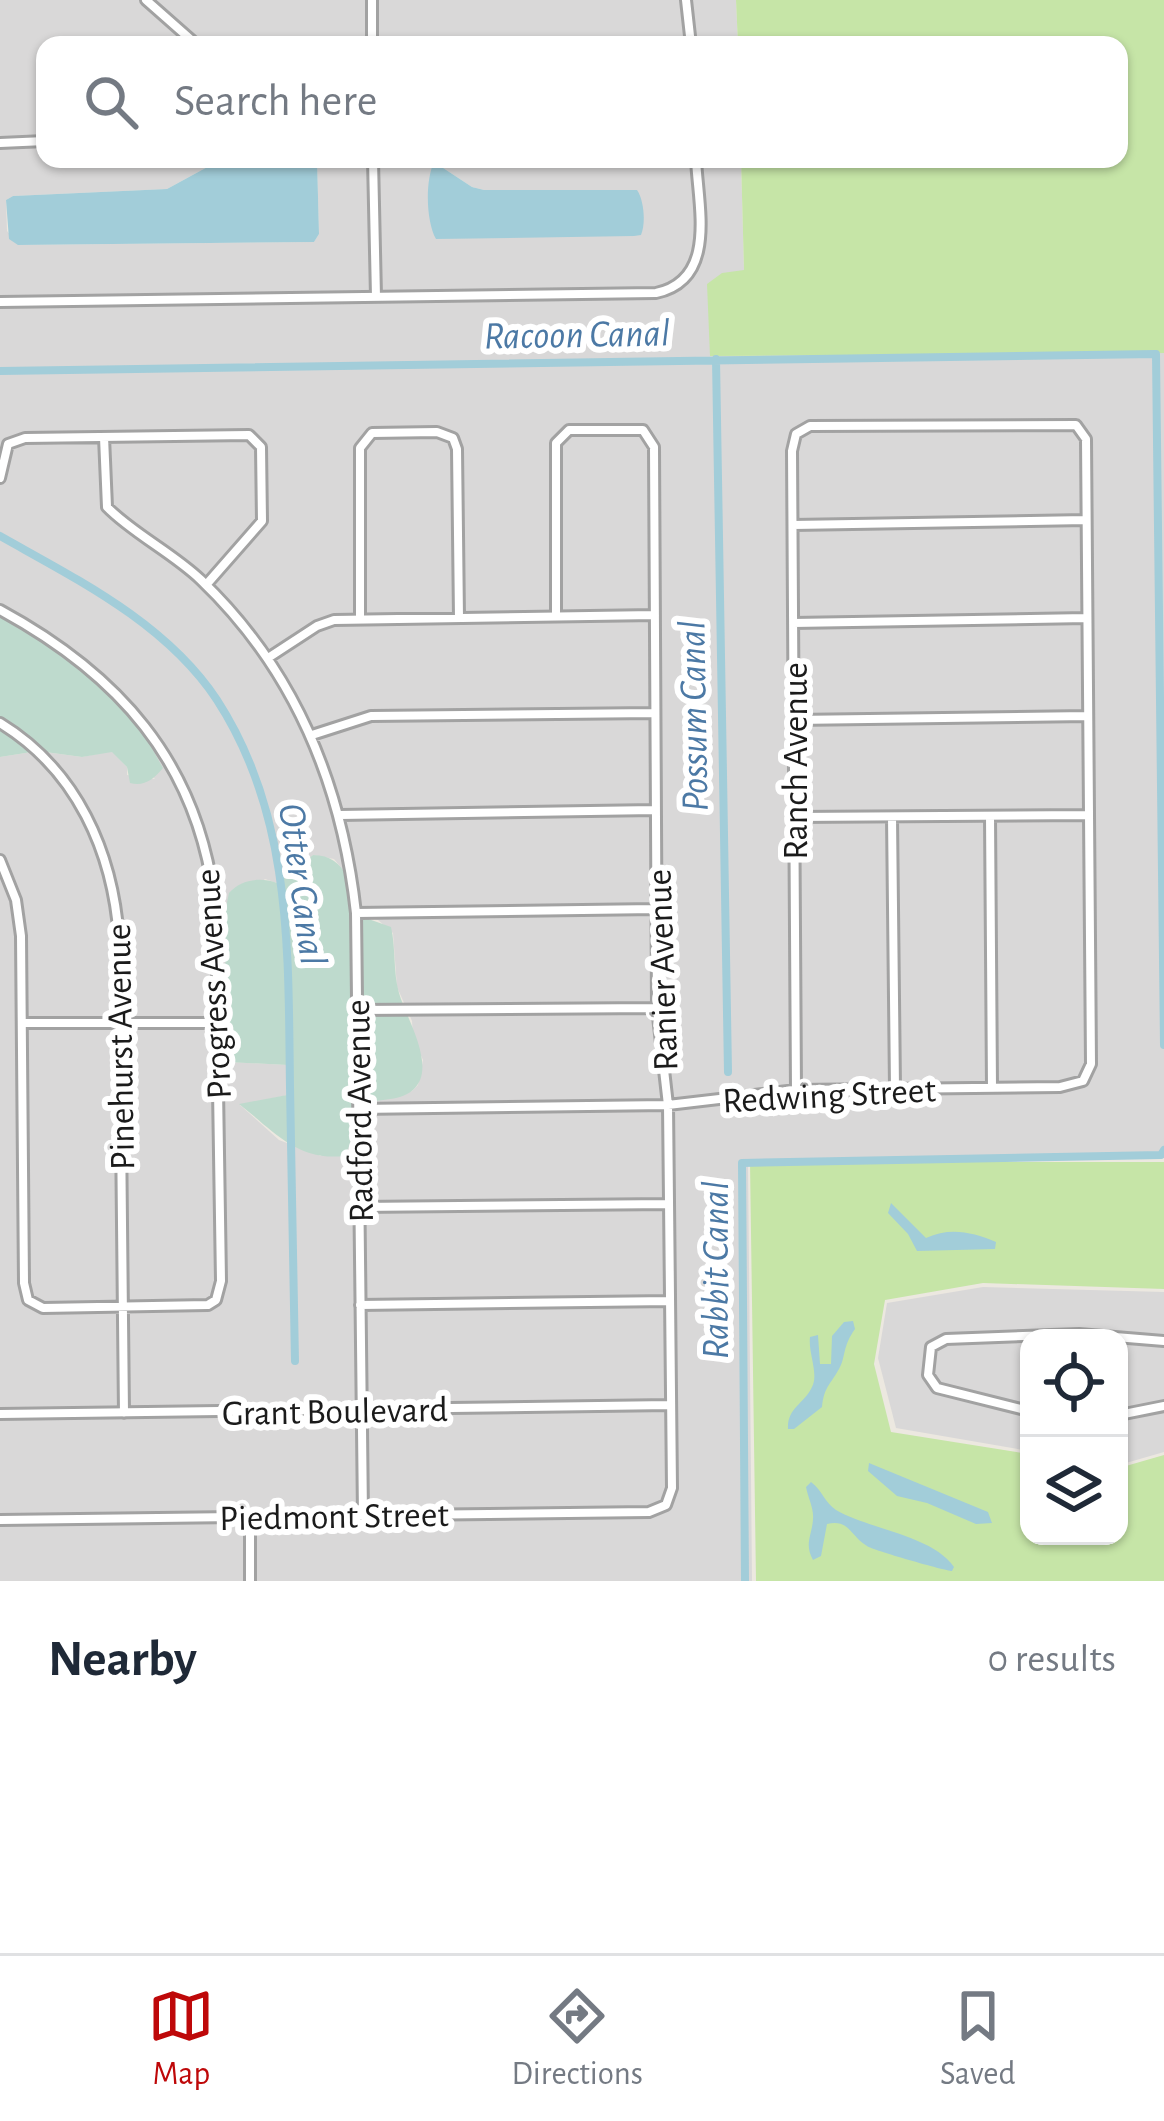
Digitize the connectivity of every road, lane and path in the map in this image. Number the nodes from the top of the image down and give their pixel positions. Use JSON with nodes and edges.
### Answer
{"nodes":[{"id":1,"x":146,"y":0,"type":"edge"},
{"id":2,"x":372,"y":0,"type":"edge"},
{"id":3,"x":686,"y":0,"type":"edge"},
{"id":4,"x":187,"y":36,"type":"edge"},
{"id":5,"x":372,"y":36,"type":"edge"},
{"id":6,"x":690,"y":36,"type":"edge"},
{"id":7,"x":36,"y":141,"type":"edge"},
{"id":8,"x":0,"y":143,"type":"edge"},
{"id":9,"x":374,"y":168,"type":"edge"},
{"id":10,"x":696,"y":168,"type":"edge"},
{"id":11,"x":376,"y":297,"type":"junction"},
{"id":12,"x":0,"y":302,"type":"edge"},
{"id":13,"x":104,"y":437,"type":"junction"},
{"id":14,"x":0,"y":478,"type":"edge"},
{"id":15,"x":1086,"y":520,"type":"junction"},
{"id":16,"x":793,"y":525,"type":"junction"},
{"id":17,"x":206,"y":585,"type":"junction"},
{"id":18,"x":0,"y":610,"type":"edge"},
{"id":19,"x":655,"y":615,"type":"junction"},
{"id":20,"x":556,"y":616,"type":"junction"},
{"id":21,"x":459,"y":618,"type":"junction"},
{"id":22,"x":360,"y":619,"type":"junction"},
{"id":23,"x":1087,"y":619,"type":"junction"},
{"id":24,"x":794,"y":622,"type":"junction"},
{"id":25,"x":268,"y":658,"type":"junction"},
{"id":26,"x":655,"y":713,"type":"junction"},
{"id":27,"x":1088,"y":716,"type":"junction"},
{"id":28,"x":794,"y":720,"type":"junction"},
{"id":29,"x":0,"y":723,"type":"edge"},
{"id":30,"x":312,"y":736,"type":"junction"},
{"id":31,"x":656,"y":811,"type":"junction"},
{"id":32,"x":1088,"y":814,"type":"junction"},
{"id":33,"x":340,"y":815,"type":"junction"},
{"id":34,"x":990,"y":815,"type":"junction"},
{"id":35,"x":892,"y":817,"type":"junction"},
{"id":36,"x":795,"y":818,"type":"junction"},
{"id":37,"x":0,"y":860,"type":"edge"},
{"id":38,"x":656,"y":910,"type":"junction"},
{"id":39,"x":356,"y":913,"type":"junction"},
{"id":40,"x":657,"y":1008,"type":"junction"},
{"id":41,"x":357,"y":1010,"type":"junction"},
{"id":42,"x":22,"y":1023,"type":"junction"},
{"id":43,"x":217,"y":1023,"type":"junction"},
{"id":44,"x":119,"y":1024,"type":"junction"},
{"id":45,"x":992,"y":1087,"type":"junction"},
{"id":46,"x":895,"y":1088,"type":"junction"},
{"id":47,"x":796,"y":1090,"type":"junction"},
{"id":48,"x":668,"y":1105,"type":"junction"},
{"id":49,"x":358,"y":1109,"type":"junction"},
{"id":50,"x":669,"y":1204,"type":"junction"},
{"id":51,"x":359,"y":1207,"type":"junction"},
{"id":52,"x":670,"y":1300,"type":"junction"},
{"id":53,"x":360,"y":1305,"type":"junction"},
{"id":54,"x":123,"y":1308,"type":"junction"},
{"id":55,"x":1020,"y":1336,"type":"edge"},
{"id":56,"x":1128,"y":1338,"type":"edge"},
{"id":57,"x":1164,"y":1341,"type":"edge"},
{"id":58,"x":670,"y":1405,"type":"junction"},
{"id":59,"x":1164,"y":1406,"type":"edge"},
{"id":60,"x":1020,"y":1409,"type":"edge"},
{"id":61,"x":361,"y":1410,"type":"junction"},
{"id":62,"x":124,"y":1413,"type":"junction"},
{"id":63,"x":1128,"y":1413,"type":"edge"},
{"id":64,"x":0,"y":1414,"type":"edge"},
{"id":65,"x":667,"y":1505,"type":"joint"},
{"id":66,"x":363,"y":1515,"type":"junction"},
{"id":67,"x":250,"y":1517,"type":"junction"},
{"id":68,"x":0,"y":1520,"type":"edge"},
{"id":69,"x":250,"y":1581,"type":"edge"}],
"edges":[{"from":1,"to":4,"type":"street"},
{"from":2,"to":5,"type":"street"},
{"from":3,"to":6,"type":"street"},
{"from":7,"to":8,"type":"street"},
{"from":9,"to":11,"type":"street"},
{"from":10,"to":11,"type":"street"},
{"from":11,"to":12,"type":"street"},
{"from":13,"to":14,"type":"street"},
{"from":13,"to":17,"type":"street","name":"Radford Avenue"},
{"from":13,"to":17,"type":"street"},
{"from":15,"to":16,"type":"street"},
{"from":15,"to":16,"type":"street","name":"Ranch Avenue"},
{"from":15,"to":23,"type":"street"},
{"from":16,"to":24,"type":"street","name":"Ranch Avenue"},
{"from":17,"to":25,"type":"street","name":"Radford Avenue"},
{"from":18,"to":43,"type":"street","name":"Progress Avenue"},
{"from":19,"to":20,"type":"street"},
{"from":19,"to":20,"type":"street","name":"Ranier Avenue"},
{"from":19,"to":26,"type":"street","name":"Ranier Avenue"},
{"from":20,"to":21,"type":"street"},
{"from":21,"to":22,"type":"street"},
{"from":21,"to":22,"type":"street"},
{"from":22,"to":25,"type":"street"},
{"from":23,"to":24,"type":"street"},
{"from":23,"to":27,"type":"street"},
{"from":24,"to":28,"type":"street","name":"Ranch Avenue"},
{"from":25,"to":30,"type":"street","name":"Radford Avenue"},
{"from":26,"to":30,"type":"street"},
{"from":26,"to":31,"type":"street","name":"Ranier Avenue"},
{"from":27,"to":28,"type":"street"},
{"from":27,"to":32,"type":"street"},
{"from":28,"to":36,"type":"street","name":"Ranch Avenue"},
{"from":29,"to":44,"type":"street","name":"Pinehurst Avenue"},
{"from":30,"to":33,"type":"street","name":"Radford Avenue"},
{"from":31,"to":33,"type":"street"},
{"from":31,"to":38,"type":"street","name":"Ranier Avenue"},
{"from":32,"to":34,"type":"street"},
{"from":32,"to":45,"type":"street","name":"Redwing Street"},
{"from":33,"to":39,"type":"street","name":"Radford Avenue"},
{"from":34,"to":35,"type":"street"},
{"from":34,"to":45,"type":"street"},
{"from":35,"to":36,"type":"street"},
{"from":35,"to":46,"type":"street"},
{"from":36,"to":47,"type":"street","name":"Ranch Avenue"},
{"from":37,"to":42,"type":"street"},
{"from":38,"to":39,"type":"street"},
{"from":38,"to":40,"type":"street","name":"Ranier Avenue"},
{"from":39,"to":41,"type":"street","name":"Radford Avenue"},
{"from":40,"to":41,"type":"street"},
{"from":40,"to":48,"type":"street","name":"Ranier Avenue"},
{"from":41,"to":49,"type":"street","name":"Radford Avenue"},
{"from":42,"to":44,"type":"street"},
{"from":42,"to":54,"type":"street"},
{"from":43,"to":44,"type":"street"},
{"from":43,"to":54,"type":"street","name":"Progress Avenue"},
{"from":44,"to":54,"type":"street","name":"Pinehurst Avenue"},
{"from":45,"to":46,"type":"street","name":"Redwing Street"},
{"from":46,"to":47,"type":"street","name":"Redwing Street"},
{"from":47,"to":48,"type":"street","name":"Redwing Street"},
{"from":48,"to":49,"type":"street","name":"Redwing Street"},
{"from":48,"to":50,"type":"street","name":"Ranier Avenue"},
{"from":49,"to":51,"type":"street","name":"Radford Avenue"},
{"from":50,"to":51,"type":"street"},
{"from":50,"to":52,"type":"street","name":"Ranier Avenue"},
{"from":51,"to":53,"type":"street","name":"Radford Avenue"},
{"from":52,"to":53,"type":"street"},
{"from":52,"to":58,"type":"street","name":"Ranier Avenue"},
{"from":53,"to":61,"type":"street","name":"Radford Avenue"},
{"from":54,"to":62,"type":"street","name":"Pinehurst Avenue"},
{"from":55,"to":60,"type":"street"},
{"from":56,"to":57,"type":"street"},
{"from":58,"to":61,"type":"street","name":"Grant Boulevard"},
{"from":58,"to":65,"type":"street","name":"Ranier Avenue"},
{"from":59,"to":63,"type":"street"},
{"from":61,"to":62,"type":"street","name":"Grant Boulevard"},
{"from":61,"to":66,"type":"street","name":"Radford Avenue"},
{"from":62,"to":64,"type":"street","name":"Grant Boulevard"},
{"from":65,"to":66,"type":"street","name":"Piedmont Street"},
{"from":66,"to":67,"type":"street","name":"Piedmont Street"},
{"from":67,"to":68,"type":"street","name":"Piedmont Street"},
{"from":67,"to":69,"type":"street"}]}
